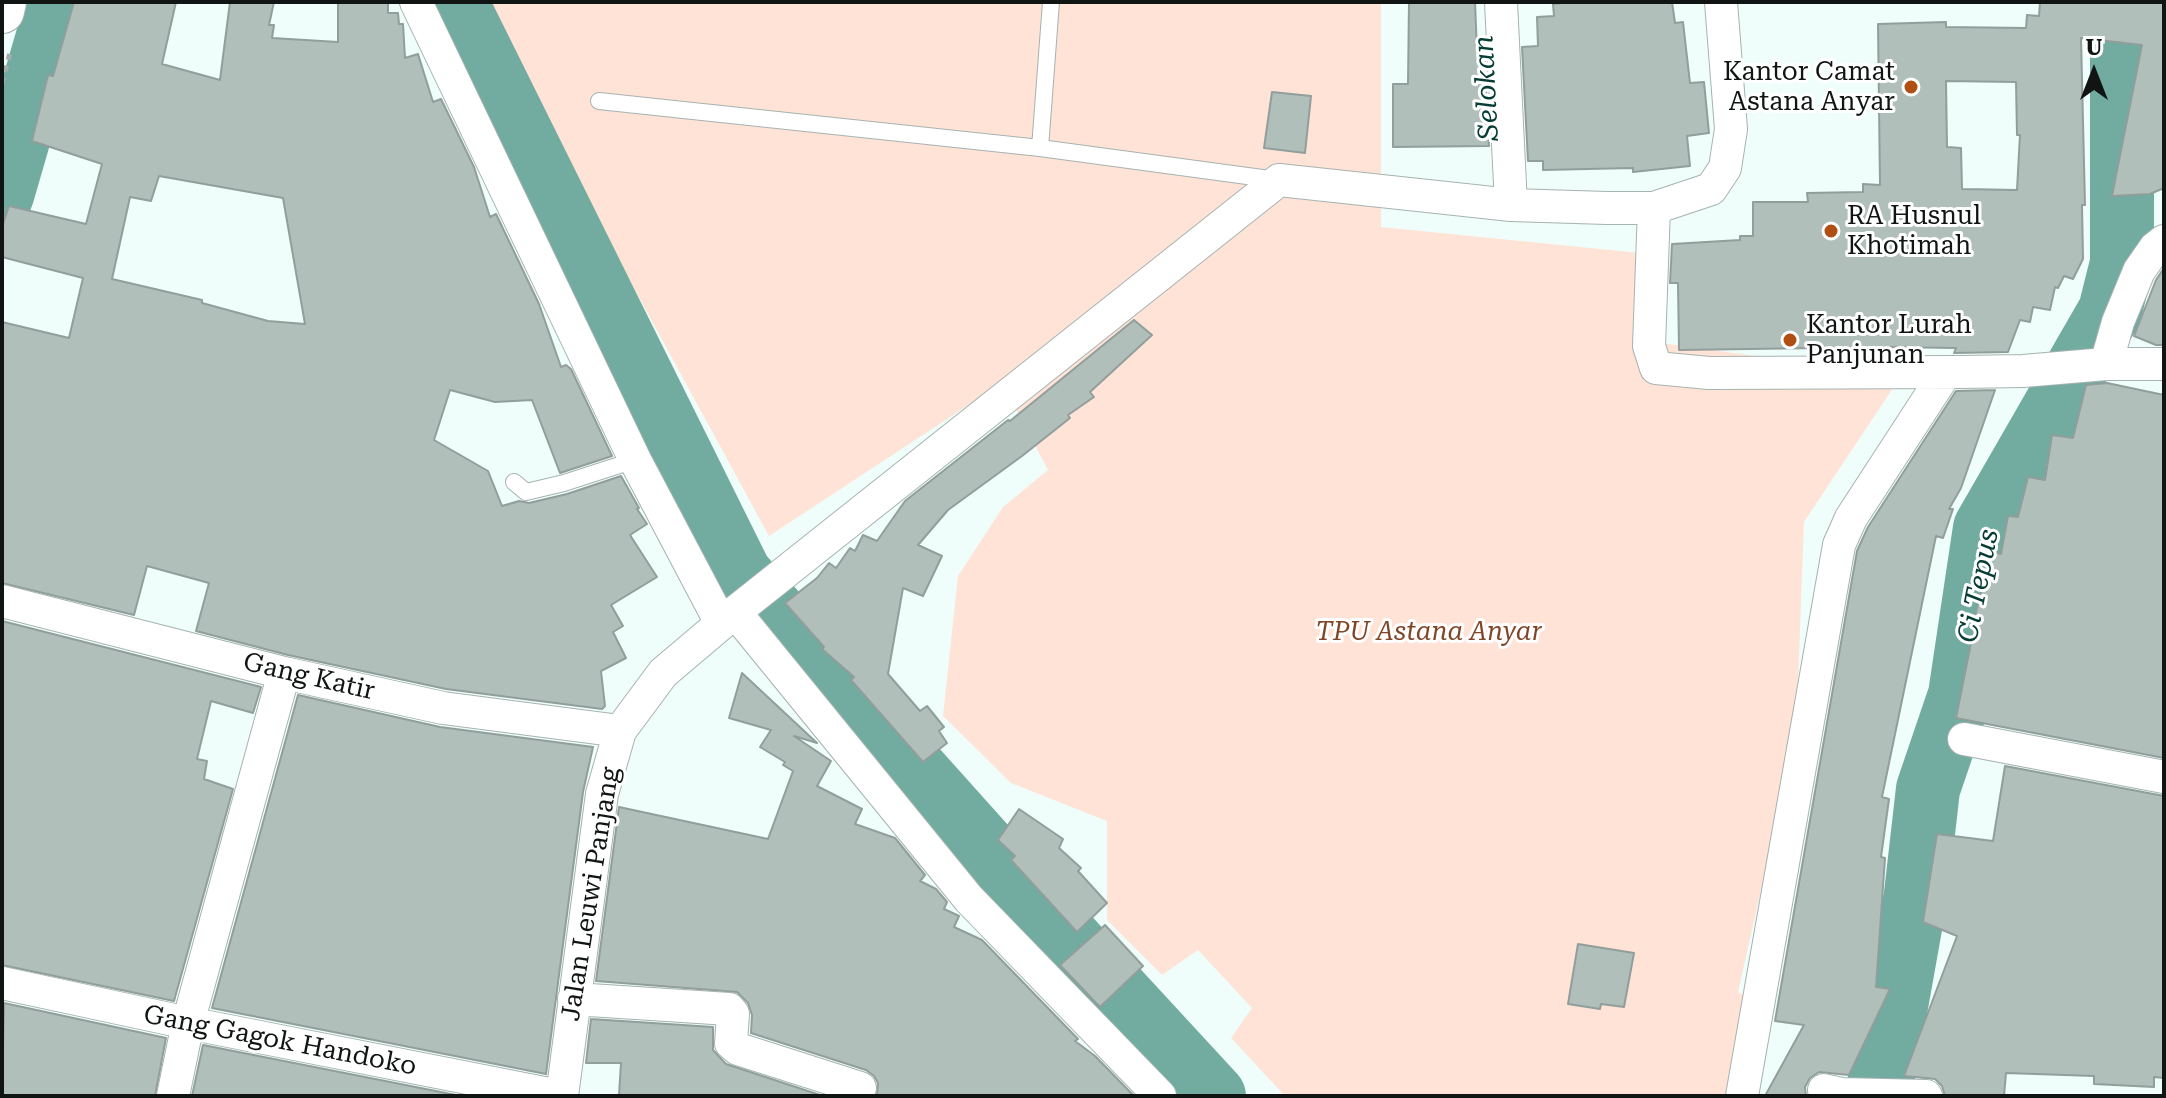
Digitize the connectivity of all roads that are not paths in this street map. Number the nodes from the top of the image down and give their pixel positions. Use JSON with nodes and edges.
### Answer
{"nodes":[{"id":1,"x":4,"y":2,"type":"edge"},
{"id":2,"x":416,"y":2,"type":"edge"},
{"id":3,"x":1051,"y":2,"type":"edge"},
{"id":4,"x":1501,"y":2,"type":"edge"},
{"id":5,"x":1721,"y":2,"type":"edge"},
{"id":6,"x":2,"y":11,"type":"edge"},
{"id":7,"x":599,"y":101,"type":"dead end"},
{"id":8,"x":1040,"y":148,"type":"junction"},
{"id":9,"x":1279,"y":180,"type":"junction"},
{"id":10,"x":1511,"y":205,"type":"junction"},
{"id":11,"x":1654,"y":208,"type":"junction"},
{"id":12,"x":2164,"y":241,"type":"edge"},
{"id":13,"x":2109,"y":359,"type":"junction"},
{"id":14,"x":2164,"y":364,"type":"edge"},
{"id":15,"x":1946,"y":372,"type":"junction"},
{"id":16,"x":635,"y":460,"type":"junction"},
{"id":17,"x":514,"y":482,"type":"dead end"},
{"id":18,"x":2,"y":601,"type":"edge"},
{"id":19,"x":735,"y":612,"type":"junction"},
{"id":20,"x":284,"y":673,"type":"junction"},
{"id":21,"x":620,"y":731,"type":"junction"},
{"id":22,"x":1964,"y":739,"type":"dead end"},
{"id":23,"x":2164,"y":777,"type":"edge"},
{"id":24,"x":2,"y":983,"type":"edge"},
{"id":25,"x":574,"y":999,"type":"junction"},
{"id":26,"x":188,"y":1023,"type":"junction"},
{"id":27,"x":860,"y":1088,"type":"dead end"},
{"id":28,"x":1833,"y":1092,"type":"dead end"},
{"id":29,"x":173,"y":1096,"type":"edge"},
{"id":30,"x":560,"y":1096,"type":"edge"},
{"id":31,"x":1160,"y":1096,"type":"edge"},
{"id":32,"x":1742,"y":1096,"type":"edge"},
{"id":33,"x":1926,"y":1096,"type":"edge"}],
"edges":[{"from":1,"to":6,"type":"main road"},
{"from":2,"to":16,"type":"street"},
{"from":3,"to":8,"type":"lane"},
{"from":4,"to":10,"type":"street"},
{"from":5,"to":11,"type":"street"},
{"from":7,"to":8,"type":"lane"},
{"from":8,"to":9,"type":"lane"},
{"from":9,"to":10,"type":"street"},
{"from":9,"to":19,"type":"street","name":"Jalan Leuwi Panjang"},
{"from":10,"to":11,"type":"street"},
{"from":11,"to":15,"type":"street"},
{"from":12,"to":13,"type":"street"},
{"from":13,"to":14,"type":"street"},
{"from":13,"to":15,"type":"street"},
{"from":15,"to":32,"type":"street"},
{"from":16,"to":17,"type":"lane"},
{"from":16,"to":19,"type":"street"},
{"from":18,"to":20,"type":"street","name":"Gang Katir"},
{"from":19,"to":21,"type":"street","name":"Jalan Leuwi Panjang"},
{"from":19,"to":31,"type":"street"},
{"from":20,"to":21,"type":"street","name":"Gang Katir"},
{"from":20,"to":26,"type":"street"},
{"from":21,"to":25,"type":"street","name":"Jalan Leuwi Panjang"},
{"from":22,"to":23,"type":"street"},
{"from":24,"to":26,"type":"street","name":"Gang Gagok Handoko"},
{"from":25,"to":27,"type":"street"},
{"from":25,"to":30,"type":"street","name":"Jalan Leuwi Panjang"},
{"from":26,"to":29,"type":"street"},
{"from":26,"to":30,"type":"street","name":"Gang Gagok Handoko"},
{"from":28,"to":33,"type":"street"}]}
